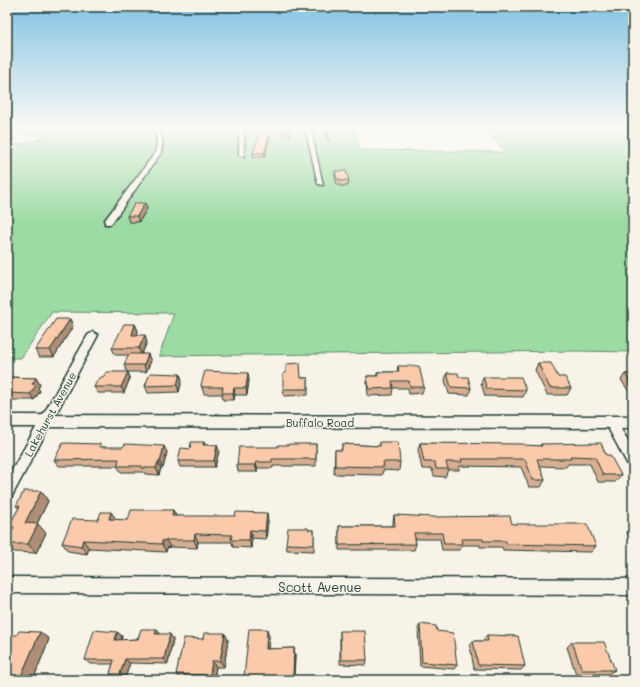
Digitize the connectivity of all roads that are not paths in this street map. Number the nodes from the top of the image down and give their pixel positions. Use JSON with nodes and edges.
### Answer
{"nodes":[{"id":1,"x":154,"y":158,"type":"edge"},
{"id":2,"x":315,"y":158,"type":"edge"},
{"id":3,"x":321,"y":184,"type":"dead end"},
{"id":4,"x":108,"y":222,"type":"dead end"},
{"id":5,"x":92,"y":335,"type":"dead end"},
{"id":6,"x":7,"y":421,"type":"edge"},
{"id":7,"x":46,"y":421,"type":"junction"},
{"id":8,"x":611,"y":422,"type":"junction"},
{"id":9,"x":633,"y":422,"type":"edge"},
{"id":10,"x":633,"y":461,"type":"edge"},
{"id":11,"x":7,"y":492,"type":"edge"},
{"id":12,"x":7,"y":586,"type":"edge"},
{"id":13,"x":633,"y":587,"type":"edge"}],
"edges":[{"from":1,"to":4,"type":"street"},
{"from":2,"to":3,"type":"street"},
{"from":5,"to":7,"type":"street","name":"Lakehurst Avenue"},
{"from":6,"to":7,"type":"street","name":"Buffalo Road"},
{"from":7,"to":8,"type":"street","name":"Buffalo Road"},
{"from":7,"to":11,"type":"street","name":"Lakehurst Avenue"},
{"from":8,"to":9,"type":"street","name":"Buffalo Road"},
{"from":8,"to":10,"type":"street"},
{"from":12,"to":13,"type":"street","name":"Scott Avenue"}]}
